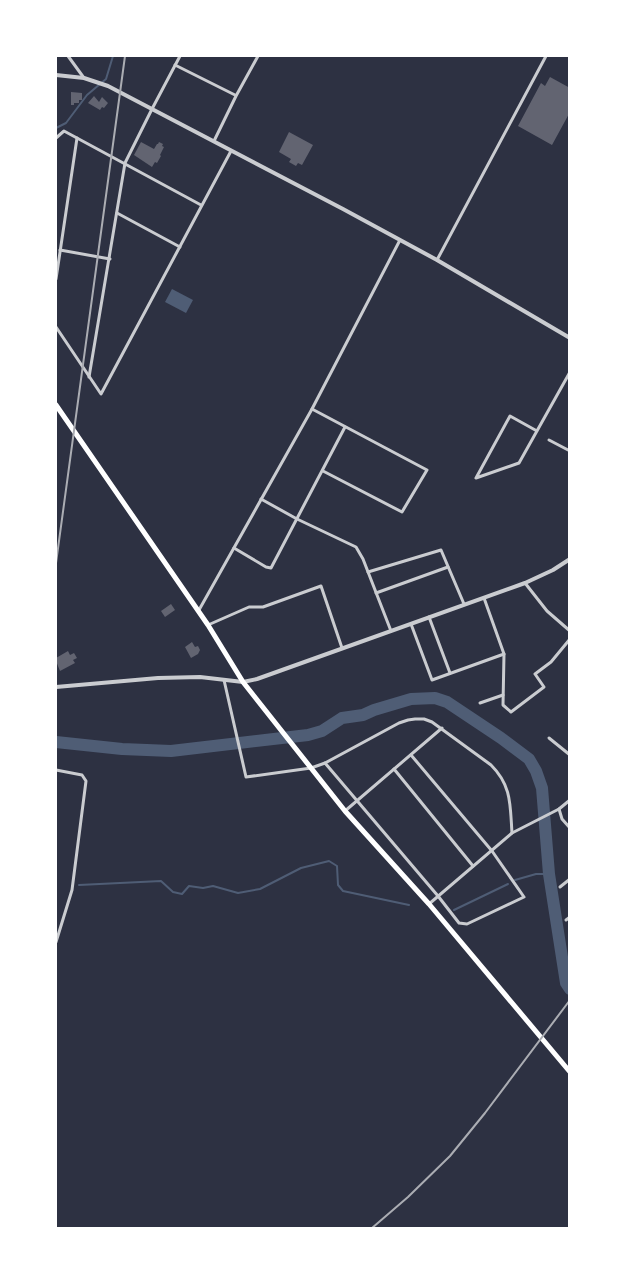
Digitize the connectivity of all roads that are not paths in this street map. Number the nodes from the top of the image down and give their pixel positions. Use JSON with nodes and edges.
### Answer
{"nodes":[{"id":1,"x":68,"y":56,"type":"edge"},
{"id":2,"x":180,"y":56,"type":"edge"},
{"id":3,"x":250,"y":56,"type":"edge"},
{"id":4,"x":546,"y":56,"type":"edge"},
{"id":5,"x":257,"y":57,"type":"edge"},
{"id":6,"x":175,"y":65,"type":"junction"},
{"id":7,"x":56,"y":75,"type":"edge"},
{"id":8,"x":84,"y":78,"type":"junction"},
{"id":9,"x":236,"y":96,"type":"junction"},
{"id":10,"x":152,"y":109,"type":"junction"},
{"id":11,"x":56,"y":138,"type":"edge"},
{"id":12,"x":77,"y":138,"type":"junction"},
{"id":13,"x":214,"y":141,"type":"junction"},
{"id":14,"x":231,"y":151,"type":"junction"},
{"id":15,"x":125,"y":163,"type":"junction"},
{"id":16,"x":201,"y":205,"type":"junction"},
{"id":17,"x":117,"y":213,"type":"junction"},
{"id":18,"x":400,"y":240,"type":"junction"},
{"id":19,"x":180,"y":247,"type":"junction"},
{"id":20,"x":60,"y":250,"type":"junction"},
{"id":21,"x":110,"y":259,"type":"junction"},
{"id":22,"x":437,"y":260,"type":"junction"},
{"id":23,"x":56,"y":279,"type":"edge"},
{"id":24,"x":56,"y":327,"type":"edge"},
{"id":25,"x":570,"y":338,"type":"edge"},
{"id":26,"x":570,"y":372,"type":"edge"},
{"id":27,"x":89,"y":377,"type":"junction"},
{"id":28,"x":56,"y":405,"type":"edge"},
{"id":29,"x":312,"y":409,"type":"junction"},
{"id":30,"x":345,"y":427,"type":"junction"},
{"id":31,"x":537,"y":431,"type":"junction"},
{"id":32,"x":549,"y":440,"type":"dead end"},
{"id":33,"x":570,"y":452,"type":"edge"},
{"id":34,"x":323,"y":471,"type":"junction"},
{"id":35,"x":261,"y":499,"type":"junction"},
{"id":36,"x":297,"y":519,"type":"junction"},
{"id":37,"x":234,"y":548,"type":"junction"},
{"id":38,"x":570,"y":559,"type":"edge"},
{"id":39,"x":448,"y":567,"type":"junction"},
{"id":40,"x":368,"y":572,"type":"junction"},
{"id":41,"x":525,"y":583,"type":"junction"},
{"id":42,"x":376,"y":593,"type":"junction"},
{"id":43,"x":484,"y":598,"type":"junction"},
{"id":44,"x":464,"y":604,"type":"junction"},
{"id":45,"x":198,"y":611,"type":"junction"},
{"id":46,"x":429,"y":617,"type":"junction"},
{"id":47,"x":411,"y":624,"type":"junction"},
{"id":48,"x":208,"y":625,"type":"junction"},
{"id":49,"x":391,"y":631,"type":"junction"},
{"id":50,"x":570,"y":631,"type":"edge"},
{"id":51,"x":570,"y":639,"type":"edge"},
{"id":52,"x":342,"y":648,"type":"junction"},
{"id":53,"x":504,"y":654,"type":"junction"},
{"id":54,"x":450,"y":673,"type":"junction"},
{"id":55,"x":224,"y":679,"type":"junction"},
{"id":56,"x":243,"y":682,"type":"junction"},
{"id":57,"x":56,"y":687,"type":"edge"},
{"id":58,"x":503,"y":695,"type":"junction"},
{"id":59,"x":480,"y":703,"type":"dead end"},
{"id":60,"x":442,"y":728,"type":"junction"},
{"id":61,"x":549,"y":738,"type":"dead end"},
{"id":62,"x":411,"y":755,"type":"junction"},
{"id":63,"x":570,"y":756,"type":"edge"},
{"id":64,"x":325,"y":763,"type":"junction"},
{"id":65,"x":310,"y":768,"type":"junction"},
{"id":66,"x":394,"y":769,"type":"junction"},
{"id":67,"x":56,"y":770,"type":"edge"},
{"id":68,"x":357,"y":800,"type":"junction"},
{"id":69,"x":570,"y":800,"type":"edge"},
{"id":70,"x":559,"y":809,"type":"junction"},
{"id":71,"x":345,"y":811,"type":"junction"},
{"id":72,"x":570,"y":828,"type":"edge"},
{"id":73,"x":512,"y":833,"type":"junction"},
{"id":74,"x":492,"y":851,"type":"junction"},
{"id":75,"x":473,"y":866,"type":"junction"},
{"id":76,"x":570,"y":879,"type":"edge"},
{"id":77,"x":560,"y":887,"type":"dead end"},
{"id":78,"x":438,"y":896,"type":"junction"},
{"id":79,"x":429,"y":904,"type":"junction"},
{"id":80,"x":56,"y":942,"type":"edge"},
{"id":81,"x":570,"y":1072,"type":"edge"}],
"edges":[{"from":1,"to":8,"type":"street"},
{"from":2,"to":6,"type":"street"},
{"from":3,"to":5,"type":"street"},
{"from":4,"to":22,"type":"street"},
{"from":5,"to":9,"type":"street"},
{"from":6,"to":9,"type":"street"},
{"from":6,"to":10,"type":"street"},
{"from":7,"to":8,"type":"street"},
{"from":8,"to":10,"type":"street"},
{"from":9,"to":13,"type":"street"},
{"from":10,"to":13,"type":"street"},
{"from":10,"to":15,"type":"street"},
{"from":11,"to":12,"type":"street"},
{"from":12,"to":15,"type":"street"},
{"from":12,"to":20,"type":"street"},
{"from":13,"to":14,"type":"street"},
{"from":14,"to":16,"type":"street"},
{"from":14,"to":18,"type":"street"},
{"from":15,"to":16,"type":"street"},
{"from":15,"to":17,"type":"street"},
{"from":16,"to":19,"type":"street"},
{"from":17,"to":19,"type":"street"},
{"from":17,"to":21,"type":"street"},
{"from":18,"to":22,"type":"street"},
{"from":18,"to":29,"type":"street"},
{"from":19,"to":27,"type":"street"},
{"from":20,"to":21,"type":"street"},
{"from":20,"to":23,"type":"street"},
{"from":21,"to":27,"type":"street"},
{"from":22,"to":25,"type":"street"},
{"from":24,"to":27,"type":"street"},
{"from":26,"to":31,"type":"street"},
{"from":28,"to":45,"type":"main road"},
{"from":29,"to":30,"type":"street"},
{"from":29,"to":35,"type":"street"},
{"from":30,"to":34,"type":"street"},
{"from":30,"to":34,"type":"street"},
{"from":31,"to":31,"type":"street"},
{"from":32,"to":33,"type":"street"},
{"from":34,"to":36,"type":"street"},
{"from":35,"to":36,"type":"street"},
{"from":35,"to":37,"type":"street"},
{"from":36,"to":37,"type":"street"},
{"from":36,"to":40,"type":"street"},
{"from":37,"to":45,"type":"street"},
{"from":38,"to":41,"type":"street"},
{"from":39,"to":40,"type":"street"},
{"from":39,"to":42,"type":"street"},
{"from":39,"to":44,"type":"street"},
{"from":40,"to":42,"type":"street"},
{"from":41,"to":43,"type":"street"},
{"from":41,"to":50,"type":"street"},
{"from":42,"to":49,"type":"street"},
{"from":43,"to":44,"type":"street"},
{"from":43,"to":53,"type":"street"},
{"from":44,"to":46,"type":"street"},
{"from":45,"to":48,"type":"main road"},
{"from":46,"to":47,"type":"street"},
{"from":46,"to":54,"type":"street"},
{"from":47,"to":49,"type":"street"},
{"from":47,"to":54,"type":"street"},
{"from":48,"to":52,"type":"street"},
{"from":48,"to":56,"type":"main road"},
{"from":49,"to":52,"type":"street"},
{"from":51,"to":58,"type":"street"},
{"from":52,"to":56,"type":"street"},
{"from":53,"to":54,"type":"street"},
{"from":53,"to":58,"type":"street"},
{"from":55,"to":56,"type":"street"},
{"from":55,"to":57,"type":"street"},
{"from":55,"to":65,"type":"street"},
{"from":56,"to":65,"type":"main road"},
{"from":58,"to":59,"type":"street"},
{"from":60,"to":62,"type":"street"},
{"from":60,"to":64,"type":"street"},
{"from":60,"to":73,"type":"street"},
{"from":61,"to":63,"type":"street"},
{"from":62,"to":66,"type":"street"},
{"from":62,"to":74,"type":"street"},
{"from":64,"to":65,"type":"street"},
{"from":64,"to":68,"type":"street"},
{"from":65,"to":71,"type":"main road"},
{"from":66,"to":68,"type":"street"},
{"from":66,"to":75,"type":"street"},
{"from":67,"to":80,"type":"street"},
{"from":68,"to":71,"type":"street"},
{"from":68,"to":78,"type":"street"},
{"from":69,"to":70,"type":"street"},
{"from":70,"to":72,"type":"street"},
{"from":70,"to":73,"type":"street"},
{"from":71,"to":79,"type":"main road"},
{"from":73,"to":74,"type":"street"},
{"from":74,"to":75,"type":"street"},
{"from":74,"to":78,"type":"street"},
{"from":75,"to":78,"type":"street"},
{"from":76,"to":77,"type":"street"},
{"from":78,"to":79,"type":"street"},
{"from":79,"to":81,"type":"main road"}]}
